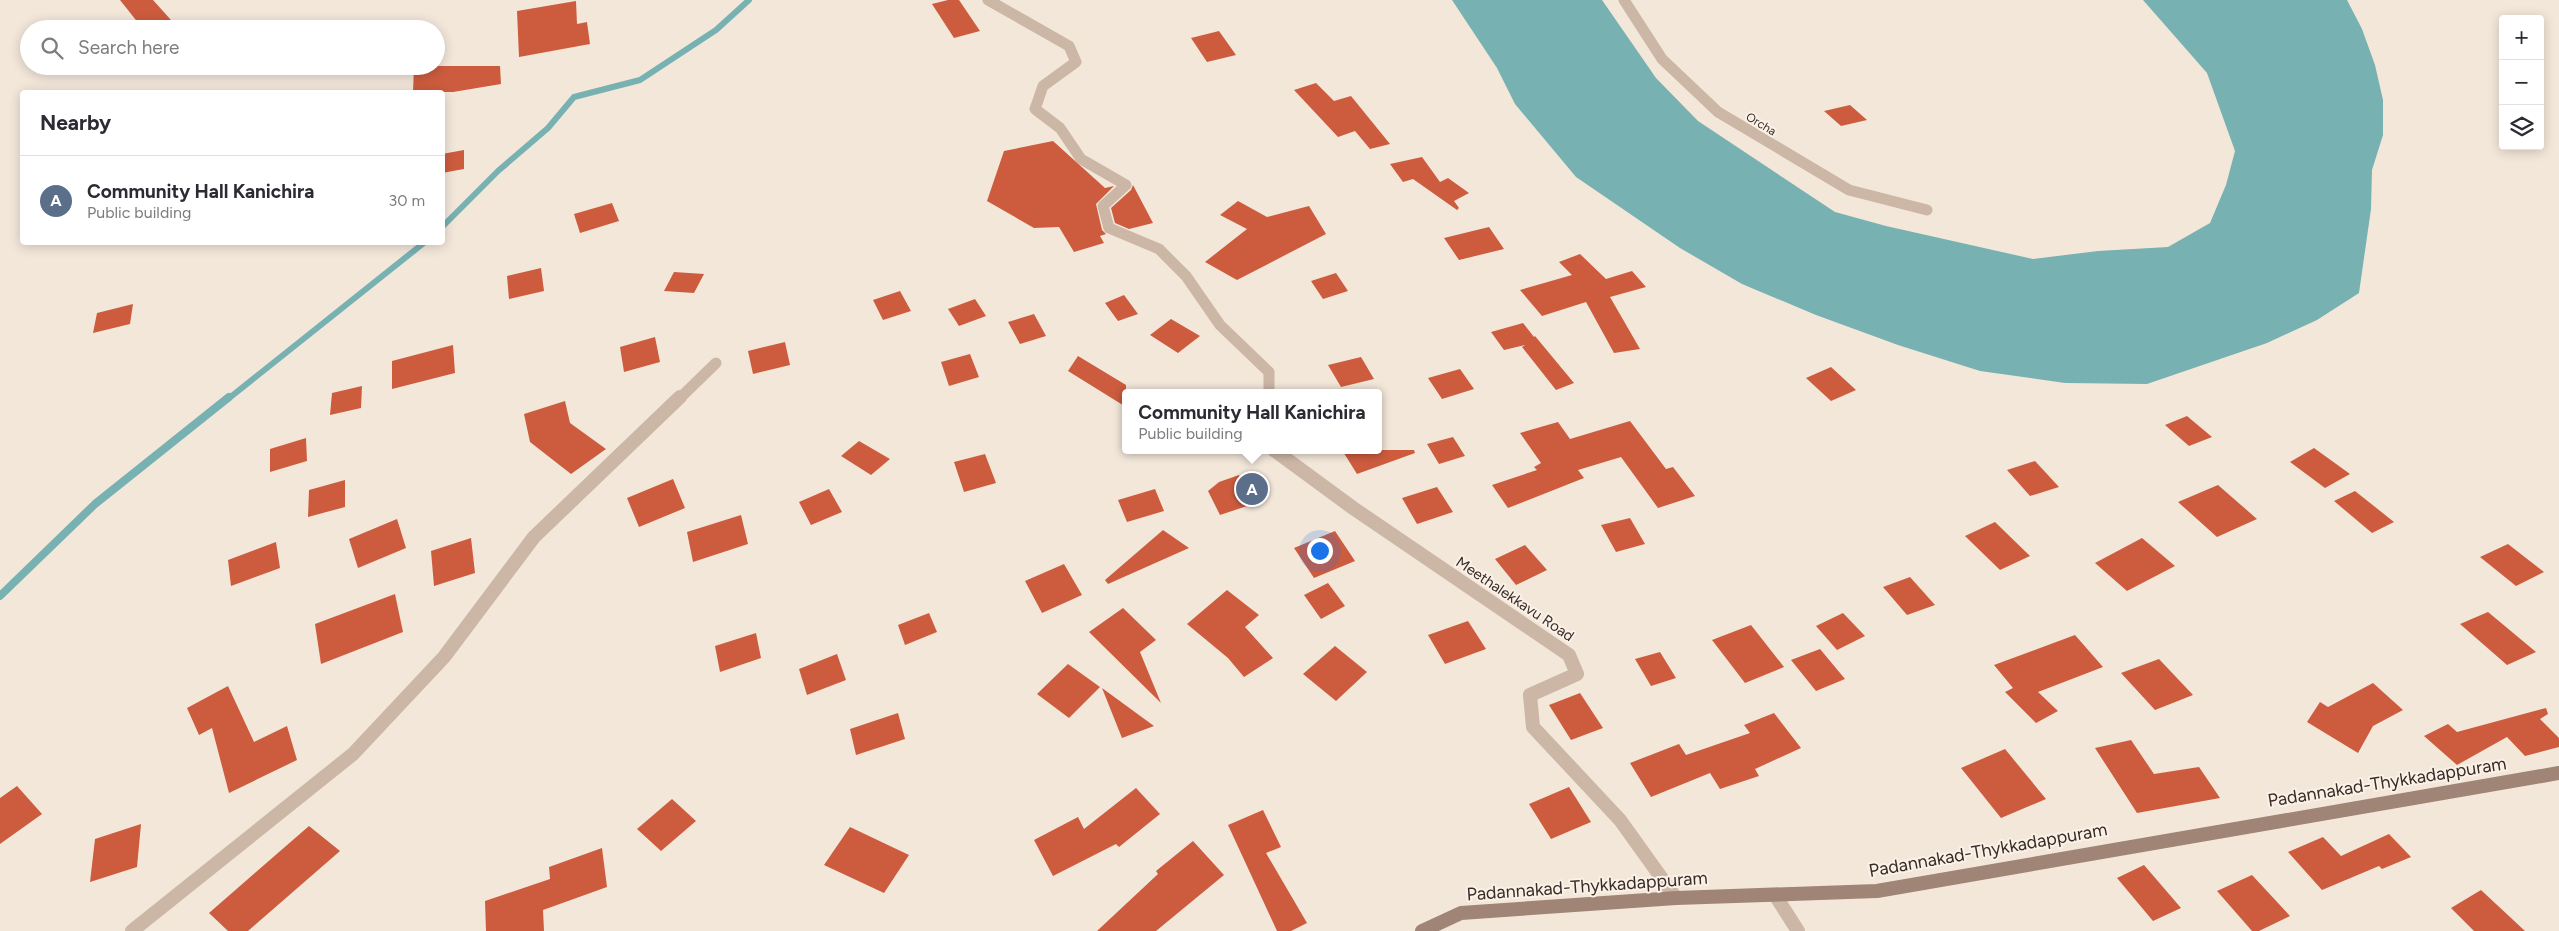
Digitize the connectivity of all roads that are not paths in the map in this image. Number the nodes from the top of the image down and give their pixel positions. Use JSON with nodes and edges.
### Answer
{"nodes":[{"id":1,"x":988,"y":0,"type":"edge"},
{"id":2,"x":1624,"y":0,"type":"edge"},
{"id":3,"x":1927,"y":210,"type":"dead end"},
{"id":4,"x":716,"y":363,"type":"dead end"},
{"id":5,"x":1269,"y":389,"type":"edge"},
{"id":6,"x":1279,"y":454,"type":"edge"},
{"id":7,"x":2559,"y":773,"type":"edge"},
{"id":8,"x":1775,"y":894,"type":"junction"},
{"id":9,"x":1676,"y":898,"type":"junction"},
{"id":10,"x":132,"y":931,"type":"edge"},
{"id":11,"x":1422,"y":931,"type":"edge"},
{"id":12,"x":1798,"y":931,"type":"edge"}],
"edges":[{"from":1,"to":5,"type":"street"},
{"from":2,"to":3,"type":"street","name":"Orcha"},
{"from":4,"to":10,"type":"street"},
{"from":6,"to":9,"type":"street","name":"Meethalekkavu Road"},
{"from":7,"to":8,"type":"main road","name":"Padannakad-Thykkadappuram"},
{"from":8,"to":9,"type":"main road","name":"Padannakad-Thykkadappuram"},
{"from":8,"to":12,"type":"street"},
{"from":9,"to":11,"type":"main road","name":"Padannakad-Thykkadappuram"}]}
